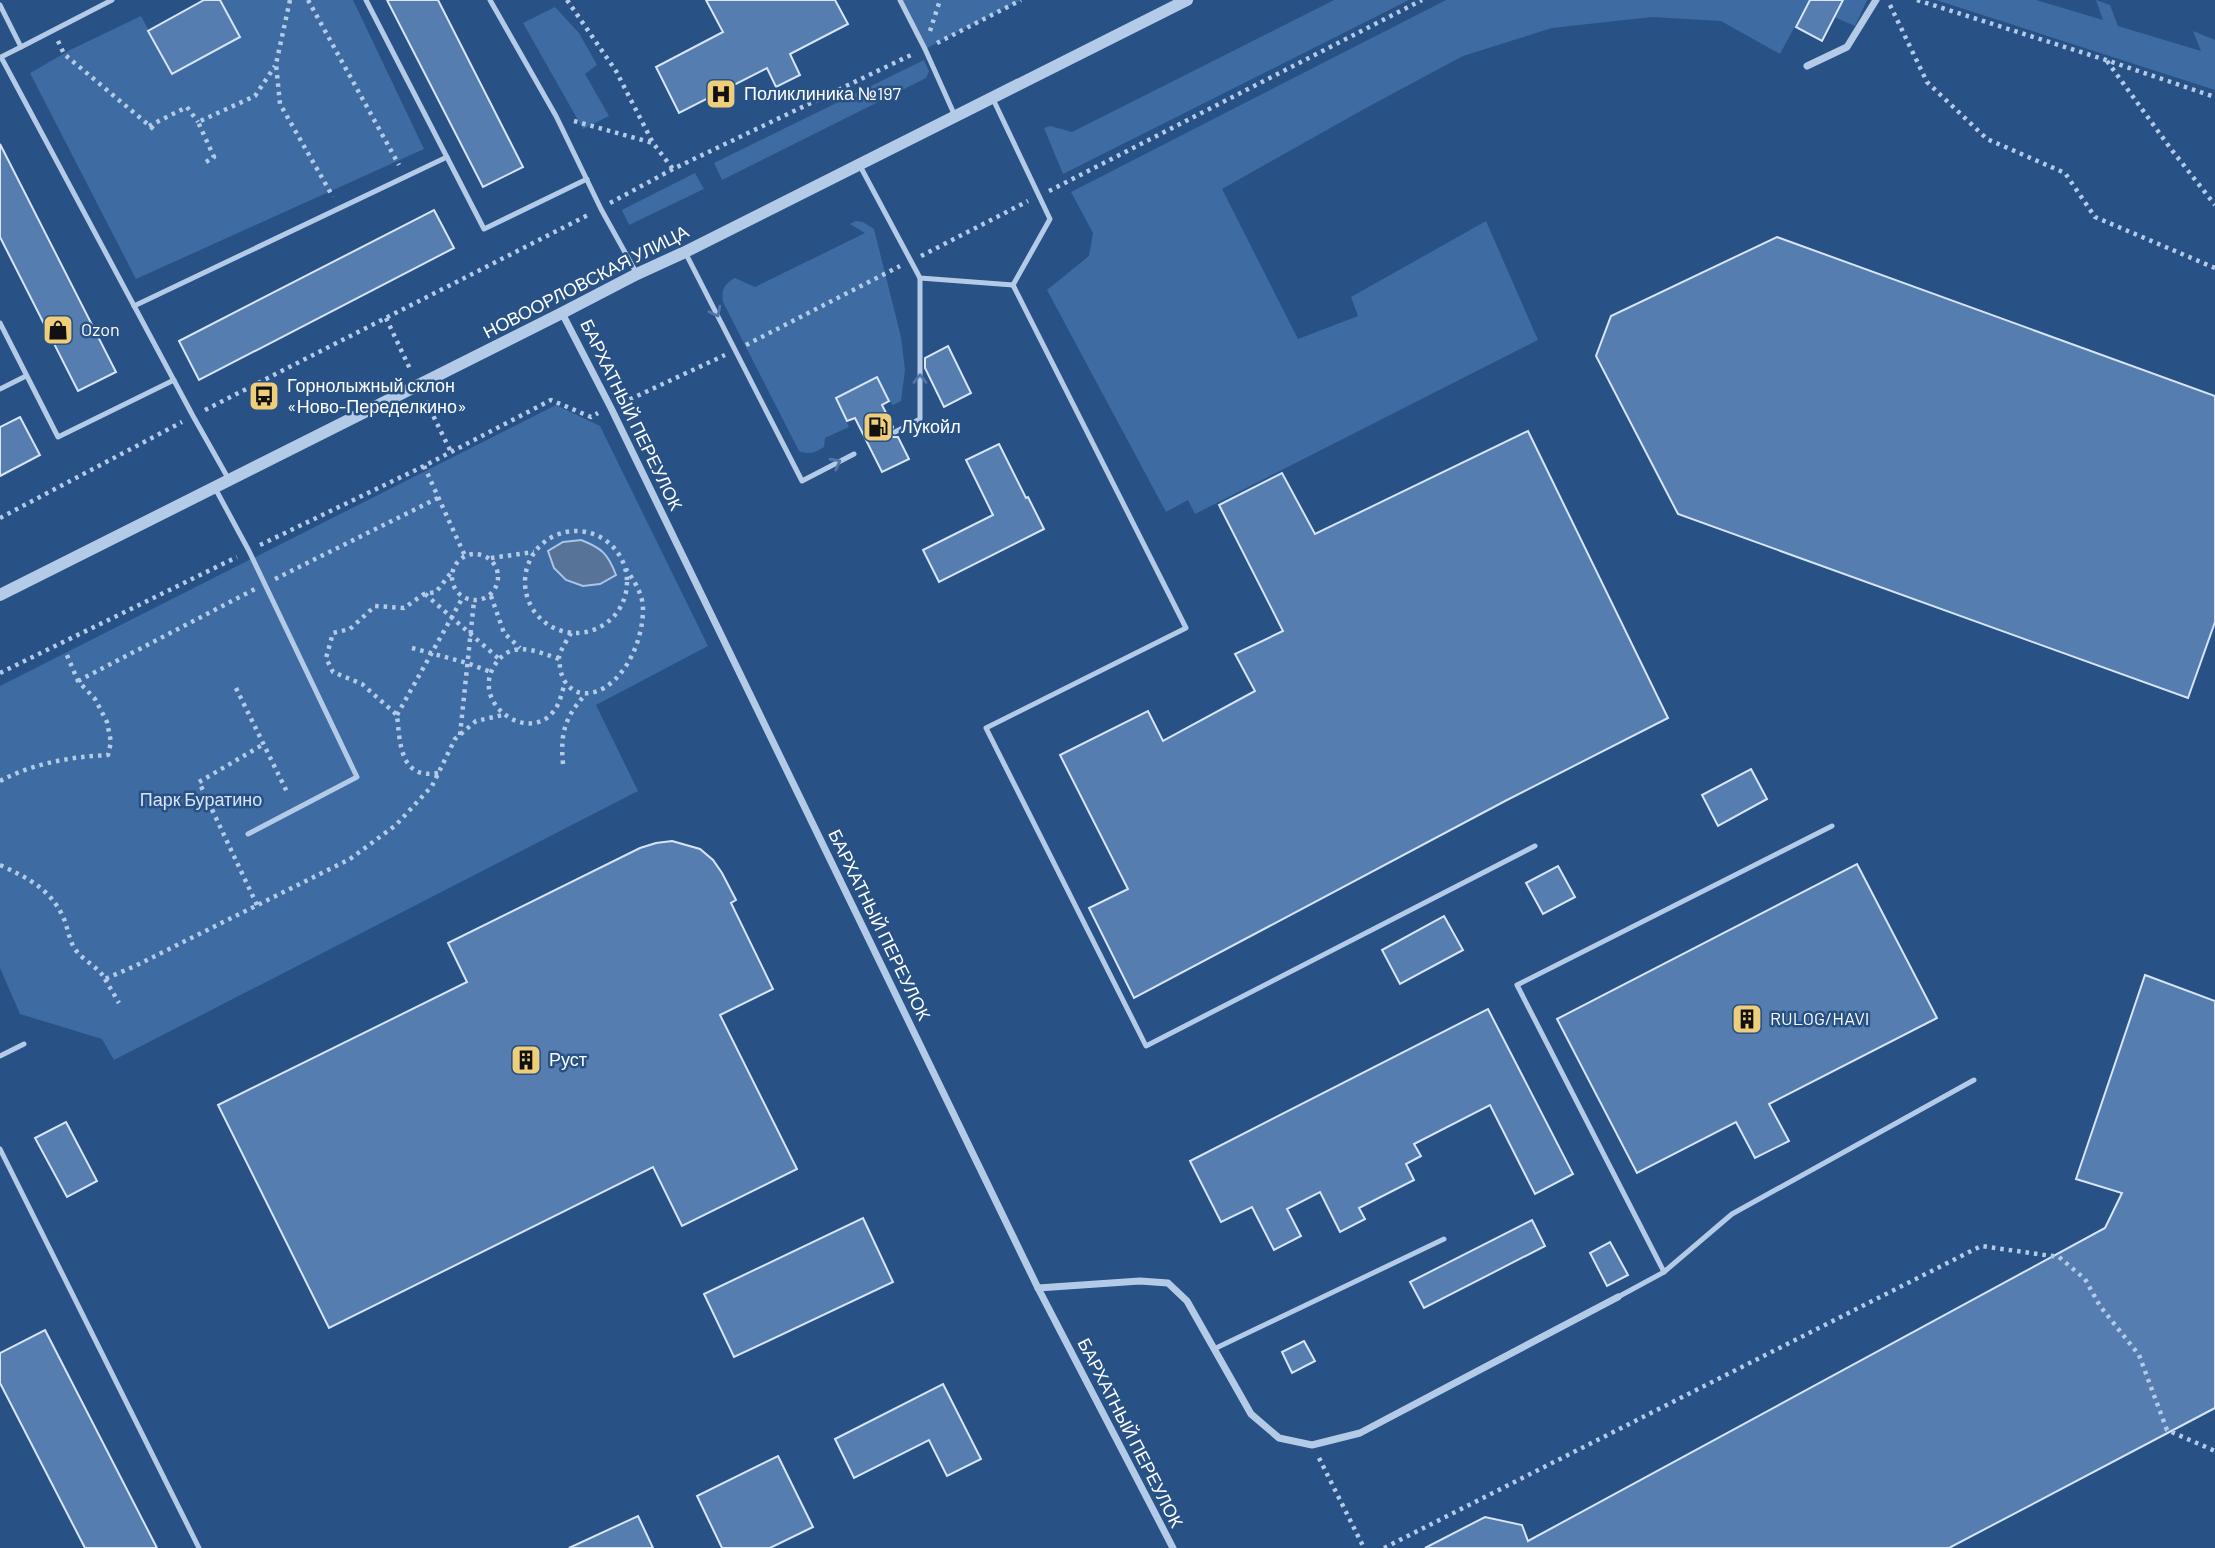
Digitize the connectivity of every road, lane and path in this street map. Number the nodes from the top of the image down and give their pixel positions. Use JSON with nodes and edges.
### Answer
{"nodes":[{"id":1,"x":112,"y":0,"type":"edge"},
{"id":2,"x":290,"y":0,"type":"edge"},
{"id":3,"x":308,"y":0,"type":"edge"},
{"id":4,"x":366,"y":0,"type":"edge"},
{"id":5,"x":490,"y":0,"type":"edge"},
{"id":6,"x":567,"y":0,"type":"edge"},
{"id":7,"x":900,"y":0,"type":"edge"},
{"id":8,"x":940,"y":0,"type":"edge"},
{"id":9,"x":1021,"y":0,"type":"edge"},
{"id":10,"x":1187,"y":0,"type":"edge"},
{"id":11,"x":1422,"y":0,"type":"edge"},
{"id":12,"x":1876,"y":0,"type":"edge"},
{"id":13,"x":1888,"y":0,"type":"edge"},
{"id":14,"x":1917,"y":0,"type":"edge"},
{"id":15,"x":0,"y":5,"type":"edge"},
{"id":16,"x":52,"y":30,"type":"junction"},
{"id":17,"x":21,"y":47,"type":"junction"},
{"id":18,"x":925,"y":48,"type":"junction"},
{"id":19,"x":1,"y":57,"type":"edge"},
{"id":20,"x":2106,"y":60,"type":"junction"},
{"id":21,"x":276,"y":64,"type":"junction"},
{"id":22,"x":1807,"y":66,"type":"dead end"},
{"id":23,"x":992,"y":97,"type":"junction"},
{"id":24,"x":2215,"y":97,"type":"edge"},
{"id":25,"x":556,"y":116,"type":"junction"},
{"id":26,"x":955,"y":116,"type":"junction"},
{"id":27,"x":198,"y":122,"type":"junction"},
{"id":28,"x":149,"y":126,"type":"junction"},
{"id":29,"x":157,"y":132,"type":"dead end"},
{"id":30,"x":653,"y":143,"type":"junction"},
{"id":31,"x":447,"y":157,"type":"junction"},
{"id":32,"x":206,"y":162,"type":"dead end"},
{"id":33,"x":859,"y":164,"type":"junction"},
{"id":34,"x":673,"y":169,"type":"junction"},
{"id":35,"x":405,"y":177,"type":"junction"},
{"id":36,"x":587,"y":178,"type":"junction"},
{"id":37,"x":1039,"y":196,"type":"junction"},
{"id":38,"x":2215,"y":205,"type":"edge"},
{"id":39,"x":339,"y":209,"type":"junction"},
{"id":40,"x":601,"y":209,"type":"junction"},
{"id":41,"x":685,"y":251,"type":"junction"},
{"id":42,"x":911,"y":261,"type":"junction"},
{"id":43,"x":2215,"y":268,"type":"edge"},
{"id":44,"x":637,"y":274,"type":"junction"},
{"id":45,"x":920,"y":278,"type":"junction"},
{"id":46,"x":1013,"y":285,"type":"junction"},
{"id":47,"x":134,"y":306,"type":"junction"},
{"id":48,"x":562,"y":313,"type":"junction"},
{"id":49,"x":0,"y":323,"type":"edge"},
{"id":50,"x":735,"y":350,"type":"junction"},
{"id":51,"x":26,"y":376,"type":"junction"},
{"id":52,"x":174,"y":380,"type":"junction"},
{"id":53,"x":0,"y":389,"type":"edge"},
{"id":54,"x":611,"y":408,"type":"junction"},
{"id":55,"x":193,"y":416,"type":"junction"},
{"id":56,"x":895,"y":432,"type":"dead end"},
{"id":57,"x":854,"y":454,"type":"dead end"},
{"id":58,"x":424,"y":466,"type":"junction"},
{"id":59,"x":230,"y":481,"type":"junction"},
{"id":60,"x":215,"y":488,"type":"junction"},
{"id":61,"x":0,"y":518,"type":"edge"},
{"id":62,"x":249,"y":551,"type":"junction"},
{"id":63,"x":534,"y":552,"type":"junction"},
{"id":64,"x":465,"y":556,"type":"junction"},
{"id":65,"x":490,"y":558,"type":"junction"},
{"id":66,"x":624,"y":567,"type":"junction"},
{"id":67,"x":453,"y":569,"type":"junction"},
{"id":68,"x":424,"y":594,"type":"junction"},
{"id":69,"x":0,"y":595,"type":"edge"},
{"id":70,"x":491,"y":596,"type":"junction"},
{"id":71,"x":463,"y":597,"type":"junction"},
{"id":72,"x":474,"y":600,"type":"junction"},
{"id":73,"x":452,"y":618,"type":"junction"},
{"id":74,"x":571,"y":633,"type":"junction"},
{"id":75,"x":470,"y":635,"type":"junction"},
{"id":76,"x":412,"y":648,"type":"dead end"},
{"id":77,"x":520,"y":649,"type":"junction"},
{"id":78,"x":66,"y":653,"type":"dead end"},
{"id":79,"x":432,"y":653,"type":"junction"},
{"id":80,"x":498,"y":658,"type":"junction"},
{"id":81,"x":559,"y":659,"type":"junction"},
{"id":82,"x":467,"y":663,"type":"junction"},
{"id":83,"x":491,"y":672,"type":"junction"},
{"id":84,"x":0,"y":673,"type":"edge"},
{"id":85,"x":565,"y":682,"type":"junction"},
{"id":86,"x":236,"y":688,"type":"dead end"},
{"id":87,"x":585,"y":695,"type":"junction"},
{"id":88,"x":397,"y":715,"type":"junction"},
{"id":89,"x":503,"y":715,"type":"junction"},
{"id":90,"x":460,"y":735,"type":"junction"},
{"id":91,"x":264,"y":744,"type":"junction"},
{"id":92,"x":563,"y":764,"type":"dead end"},
{"id":93,"x":438,"y":773,"type":"junction"},
{"id":94,"x":0,"y":781,"type":"edge"},
{"id":95,"x":288,"y":794,"type":"dead end"},
{"id":96,"x":1832,"y":826,"type":"dead end"},
{"id":97,"x":248,"y":834,"type":"dead end"},
{"id":98,"x":1535,"y":846,"type":"dead end"},
{"id":99,"x":0,"y":865,"type":"edge"},
{"id":100,"x":257,"y":905,"type":"junction"},
{"id":101,"x":105,"y":979,"type":"junction"},
{"id":102,"x":119,"y":1003,"type":"dead end"},
{"id":103,"x":24,"y":1044,"type":"dead end"},
{"id":104,"x":0,"y":1056,"type":"edge"},
{"id":105,"x":1974,"y":1080,"type":"dead end"},
{"id":106,"x":0,"y":1149,"type":"edge"},
{"id":107,"x":1444,"y":1239,"type":"dead end"},
{"id":108,"x":1664,"y":1272,"type":"junction"},
{"id":109,"x":1038,"y":1289,"type":"junction"},
{"id":110,"x":1618,"y":1297,"type":"joint"},
{"id":111,"x":1214,"y":1349,"type":"junction"},
{"id":112,"x":1312,"y":1445,"type":"junction"},
{"id":113,"x":2215,"y":1451,"type":"edge"},
{"id":114,"x":199,"y":1548,"type":"edge"},
{"id":115,"x":1172,"y":1548,"type":"edge"},
{"id":116,"x":1364,"y":1548,"type":"edge"},
{"id":117,"x":1384,"y":1548,"type":"edge"}],
"edges":[{"from":1,"to":16,"type":"lane"},
{"from":2,"to":21,"type":"path"},
{"from":3,"to":35,"type":"path"},
{"from":4,"to":31,"type":"lane"},
{"from":5,"to":25,"type":"lane"},
{"from":6,"to":30,"type":"path"},
{"from":7,"to":18,"type":"lane"},
{"from":8,"to":18,"type":"path"},
{"from":9,"to":18,"type":"path"},
{"from":10,"to":23,"type":"street","name":"НОВООРЛОВСКАЯ УЛИЦА"},
{"from":11,"to":37,"type":"path"},
{"from":12,"to":22,"type":"street"},
{"from":13,"to":43,"type":"path"},
{"from":14,"to":20,"type":"path"},
{"from":15,"to":17,"type":"lane"},
{"from":16,"to":17,"type":"lane"},
{"from":16,"to":28,"type":"path"},
{"from":17,"to":19,"type":"lane"},
{"from":18,"to":26,"type":"lane"},
{"from":18,"to":34,"type":"path"},
{"from":19,"to":47,"type":"lane"},
{"from":20,"to":24,"type":"path"},
{"from":20,"to":38,"type":"path"},
{"from":21,"to":27,"type":"path"},
{"from":21,"to":39,"type":"path"},
{"from":23,"to":26,"type":"street","name":"НОВООРЛОВСКАЯ УЛИЦА"},
{"from":23,"to":37,"type":"lane"},
{"from":25,"to":30,"type":"path"},
{"from":25,"to":36,"type":"lane"},
{"from":26,"to":33,"type":"street","name":"НОВООРЛОВСКАЯ УЛИЦА"},
{"from":27,"to":28,"type":"path"},
{"from":27,"to":32,"type":"path"},
{"from":28,"to":29,"type":"path"},
{"from":30,"to":34,"type":"path"},
{"from":31,"to":35,"type":"lane"},
{"from":31,"to":36,"type":"lane"},
{"from":33,"to":41,"type":"street","name":"НОВООРЛОВСКАЯ УЛИЦА"},
{"from":33,"to":42,"type":"lane"},
{"from":34,"to":40,"type":"path"},
{"from":35,"to":39,"type":"lane"},
{"from":36,"to":40,"type":"lane"},
{"from":37,"to":42,"type":"path"},
{"from":37,"to":46,"type":"lane"},
{"from":39,"to":47,"type":"lane"},
{"from":40,"to":44,"type":"lane"},
{"from":40,"to":55,"type":"path"},
{"from":41,"to":44,"type":"street","name":"НОВООРЛОВСКАЯ УЛИЦА"},
{"from":41,"to":50,"type":"lane","one_way":true},
{"from":42,"to":45,"type":"lane"},
{"from":42,"to":50,"type":"path"},
{"from":44,"to":48,"type":"street","name":"НОВООРЛОВСКАЯ УЛИЦА"},
{"from":45,"to":46,"type":"lane"},
{"from":56,"to":45,"type":"lane","one_way":true},
{"from":46,"to":98,"type":"lane"},
{"from":47,"to":52,"type":"lane"},
{"from":48,"to":54,"type":"street","name":"БАРХАТНЫЙ ПЕРЕУЛОК"},
{"from":48,"to":59,"type":"street","name":"НОВООРЛОВСКАЯ УЛИЦА"},
{"from":49,"to":51,"type":"lane"},
{"from":50,"to":54,"type":"path"},
{"from":50,"to":57,"type":"lane","one_way":true},
{"from":51,"to":52,"type":"lane"},
{"from":51,"to":53,"type":"lane"},
{"from":52,"to":55,"type":"lane"},
{"from":54,"to":58,"type":"path"},
{"from":54,"to":109,"type":"street","name":"БАРХАТНЫЙ ПЕРЕУЛОК"},
{"from":55,"to":59,"type":"lane"},
{"from":55,"to":61,"type":"path"},
{"from":58,"to":62,"type":"path"},
{"from":58,"to":64,"type":"path"},
{"from":59,"to":60,"type":"street","name":"НОВООРЛОВСКАЯ УЛИЦА"},
{"from":60,"to":62,"type":"lane"},
{"from":60,"to":69,"type":"street","name":"НОВООРЛОВСКАЯ УЛИЦА"},
{"from":62,"to":84,"type":"path"},
{"from":62,"to":97,"type":"lane"},
{"from":63,"to":65,"type":"path"},
{"from":63,"to":66,"type":"path"},
{"from":63,"to":74,"type":"path"},
{"from":64,"to":65,"type":"path"},
{"from":64,"to":67,"type":"path"},
{"from":65,"to":70,"type":"path"},
{"from":66,"to":74,"type":"path"},
{"from":66,"to":87,"type":"path"},
{"from":67,"to":68,"type":"path"},
{"from":67,"to":71,"type":"path"},
{"from":68,"to":73,"type":"path"},
{"from":68,"to":88,"type":"path"},
{"from":70,"to":72,"type":"path"},
{"from":70,"to":77,"type":"path"},
{"from":71,"to":72,"type":"path"},
{"from":71,"to":73,"type":"path"},
{"from":72,"to":75,"type":"path"},
{"from":73,"to":75,"type":"path"},
{"from":73,"to":79,"type":"path"},
{"from":74,"to":81,"type":"path"},
{"from":75,"to":80,"type":"path"},
{"from":75,"to":82,"type":"path"},
{"from":76,"to":79,"type":"path"},
{"from":77,"to":80,"type":"path"},
{"from":77,"to":81,"type":"path"},
{"from":78,"to":94,"type":"path"},
{"from":79,"to":82,"type":"path"},
{"from":79,"to":88,"type":"path"},
{"from":80,"to":83,"type":"path"},
{"from":81,"to":85,"type":"path"},
{"from":82,"to":83,"type":"path"},
{"from":82,"to":90,"type":"path"},
{"from":83,"to":89,"type":"path"},
{"from":85,"to":87,"type":"path"},
{"from":85,"to":89,"type":"path"},
{"from":86,"to":91,"type":"path"},
{"from":87,"to":92,"type":"path"},
{"from":88,"to":93,"type":"path"},
{"from":89,"to":90,"type":"path"},
{"from":90,"to":93,"type":"path"},
{"from":91,"to":95,"type":"path"},
{"from":91,"to":100,"type":"path"},
{"from":93,"to":100,"type":"path"},
{"from":96,"to":108,"type":"lane"},
{"from":99,"to":101,"type":"path"},
{"from":100,"to":101,"type":"path"},
{"from":101,"to":102,"type":"path"},
{"from":103,"to":104,"type":"lane"},
{"from":105,"to":108,"type":"lane"},
{"from":106,"to":114,"type":"lane"},
{"from":107,"to":111,"type":"lane"},
{"from":108,"to":110,"type":"lane"},
{"from":109,"to":111,"type":"street"},
{"from":109,"to":115,"type":"street","name":"БАРХАТНЫЙ ПЕРЕУЛОК"},
{"from":110,"to":112,"type":"street"},
{"from":111,"to":112,"type":"street"},
{"from":112,"to":116,"type":"path"},
{"from":113,"to":117,"type":"path"}]}
